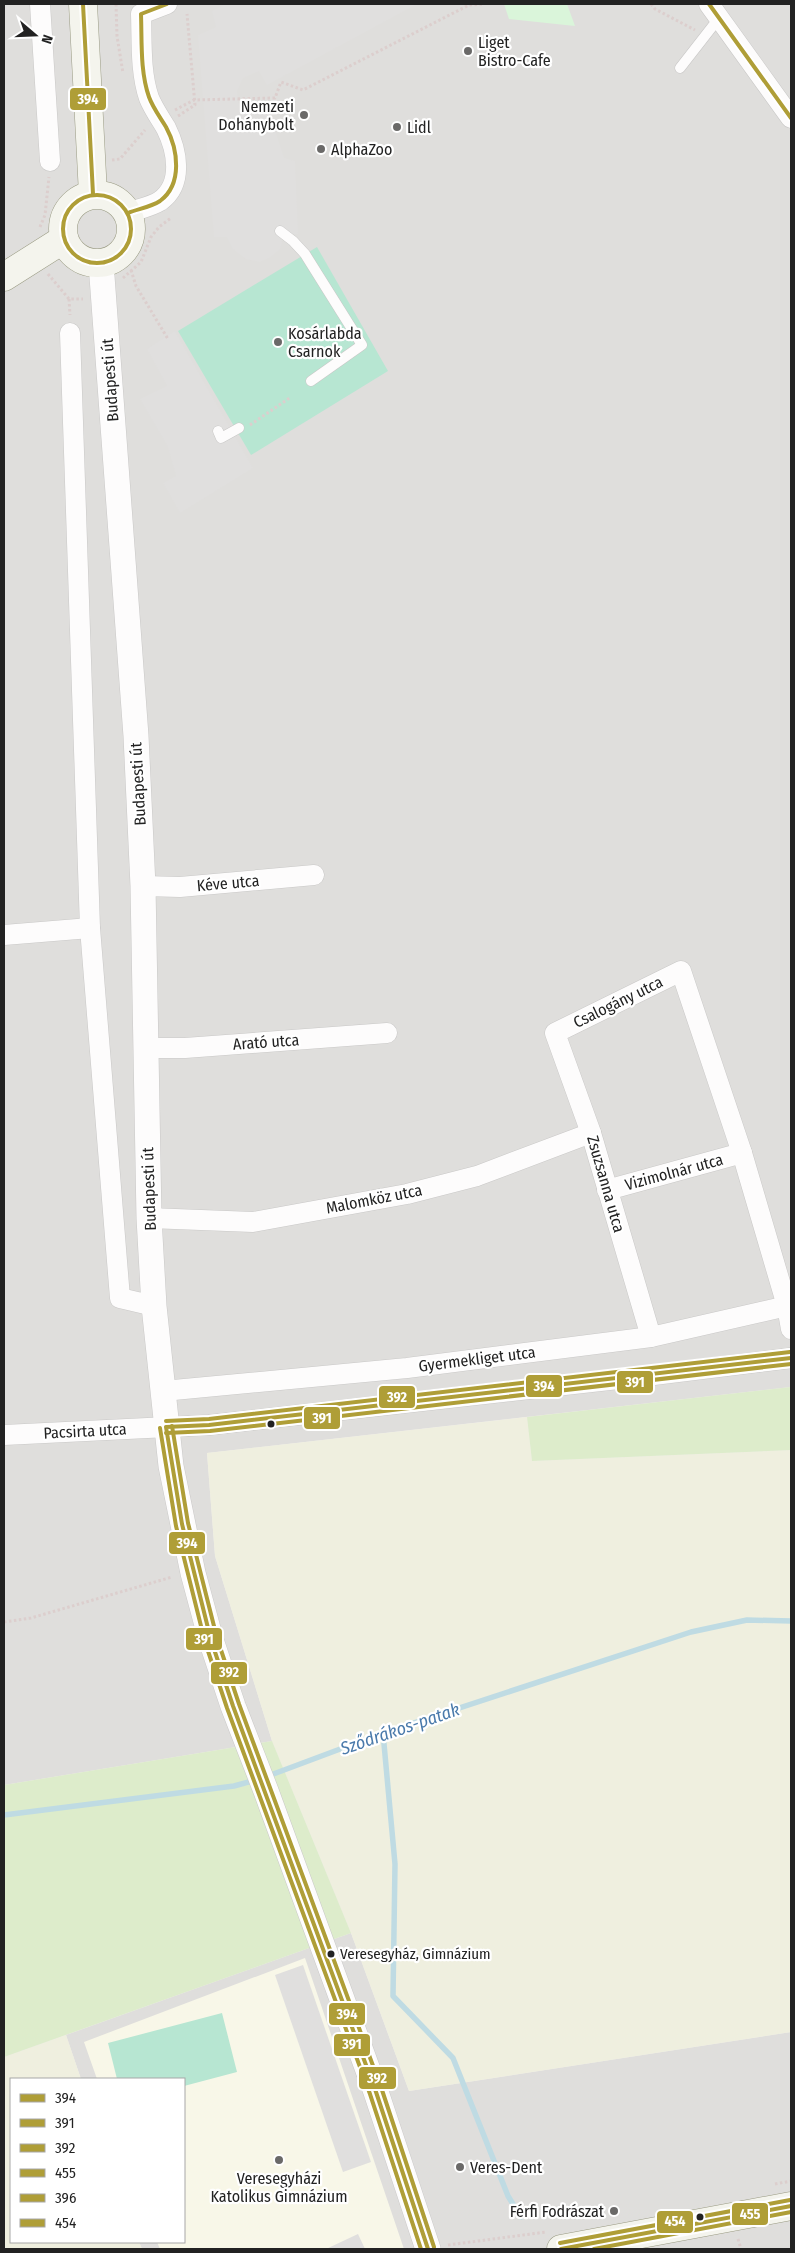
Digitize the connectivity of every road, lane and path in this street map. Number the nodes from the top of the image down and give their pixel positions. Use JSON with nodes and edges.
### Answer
{"nodes":[{"id":1,"x":40,"y":4,"type":"edge"},
{"id":2,"x":83,"y":4,"type":"edge"},
{"id":3,"x":116,"y":4,"type":"edge"},
{"id":4,"x":468,"y":4,"type":"edge"},
{"id":5,"x":484,"y":4,"type":"edge"},
{"id":6,"x":141,"y":9,"type":"edge"},
{"id":7,"x":186,"y":9,"type":"dead end"},
{"id":8,"x":172,"y":11,"type":"edge"},
{"id":9,"x":714,"y":11,"type":"edge"},
{"id":10,"x":186,"y":14,"type":"junction"},
{"id":11,"x":680,"y":68,"type":"dead end"},
{"id":12,"x":124,"y":75,"type":"dead end"},
{"id":13,"x":194,"y":100,"type":"junction"},
{"id":14,"x":170,"y":102,"type":"dead end"},
{"id":15,"x":174,"y":111,"type":"junction"},
{"id":16,"x":178,"y":117,"type":"junction"},
{"id":17,"x":791,"y":118,"type":"edge"},
{"id":18,"x":181,"y":123,"type":"dead end"},
{"id":19,"x":148,"y":127,"type":"dead end"},
{"id":20,"x":93,"y":160,"type":"junction"},
{"id":21,"x":50,"y":161,"type":"joint"},
{"id":22,"x":93,"y":194,"type":"junction"},
{"id":23,"x":128,"y":213,"type":"junction"},
{"id":24,"x":176,"y":213,"type":"dead end"},
{"id":25,"x":280,"y":231,"type":"dead end"},
{"id":26,"x":64,"y":239,"type":"junction"},
{"id":27,"x":37,"y":244,"type":"junction"},
{"id":28,"x":101,"y":263,"type":"junction"},
{"id":29,"x":131,"y":270,"type":"junction"},
{"id":30,"x":4,"y":277,"type":"edge"},
{"id":31,"x":104,"y":298,"type":"junction"},
{"id":32,"x":70,"y":333,"type":"dead end"},
{"id":33,"x":168,"y":339,"type":"dead end"},
{"id":34,"x":311,"y":381,"type":"dead end"},
{"id":35,"x":291,"y":398,"type":"dead end"},
{"id":36,"x":242,"y":428,"type":"joint"},
{"id":37,"x":218,"y":431,"type":"dead end"},
{"id":38,"x":314,"y":875,"type":"dead end"},
{"id":39,"x":143,"y":886,"type":"junction"},
{"id":40,"x":90,"y":928,"type":"junction"},
{"id":41,"x":4,"y":935,"type":"edge"},
{"id":42,"x":387,"y":1033,"type":"dead end"},
{"id":43,"x":555,"y":1033,"type":"joint"},
{"id":44,"x":145,"y":1048,"type":"junction"},
{"id":45,"x":591,"y":1133,"type":"junction"},
{"id":46,"x":742,"y":1154,"type":"junction"},
{"id":47,"x":608,"y":1190,"type":"junction"},
{"id":48,"x":149,"y":1218,"type":"junction"},
{"id":49,"x":154,"y":1306,"type":"junction"},
{"id":50,"x":787,"y":1306,"type":"junction"},
{"id":51,"x":791,"y":1329,"type":"edge"},
{"id":52,"x":651,"y":1337,"type":"junction"},
{"id":53,"x":791,"y":1358,"type":"edge"},
{"id":54,"x":163,"y":1391,"type":"junction"},
{"id":55,"x":166,"y":1427,"type":"junction"},
{"id":56,"x":4,"y":1435,"type":"edge"},
{"id":57,"x":193,"y":1573,"type":"junction"},
{"id":58,"x":4,"y":1622,"type":"edge"},
{"id":59,"x":791,"y":2206,"type":"edge"},
{"id":60,"x":620,"y":2243,"type":"edge"},
{"id":61,"x":428,"y":2249,"type":"edge"},
{"id":62,"x":561,"y":2249,"type":"edge"}],
"edges":[{"from":1,"to":21,"type":"street"},
{"from":2,"to":20,"type":"main road"},
{"from":3,"to":12,"type":"path"},
{"from":4,"to":5,"type":"path"},
{"from":4,"to":13,"type":"path"},
{"from":6,"to":8,"type":"street"},
{"from":6,"to":23,"type":"street"},
{"from":7,"to":10,"type":"path"},
{"from":8,"to":10,"type":"path"},
{"from":9,"to":11,"type":"lane"},
{"from":9,"to":17,"type":"street"},
{"from":10,"to":13,"type":"path"},
{"from":13,"to":15,"type":"path"},
{"from":13,"to":16,"type":"path"},
{"from":14,"to":15,"type":"path"},
{"from":15,"to":16,"type":"path"},
{"from":16,"to":18,"type":"path"},
{"from":19,"to":20,"type":"path"},
{"from":20,"to":22,"type":"main road"},
{"from":21,"to":27,"type":"path"},
{"from":22,"to":23,"type":"main road"},
{"from":22,"to":26,"type":"main road"},
{"from":23,"to":28,"type":"main road"},
{"from":24,"to":29,"type":"path"},
{"from":25,"to":34,"type":"lane"},
{"from":26,"to":27,"type":"main road"},
{"from":26,"to":28,"type":"main road"},
{"from":27,"to":30,"type":"main road"},
{"from":27,"to":31,"type":"path"},
{"from":28,"to":31,"type":"street","name":"Budapesti út"},
{"from":29,"to":31,"type":"path"},
{"from":29,"to":33,"type":"path"},
{"from":31,"to":39,"type":"street","name":"Budapesti út"},
{"from":32,"to":40,"type":"street"},
{"from":35,"to":36,"type":"path"},
{"from":36,"to":37,"type":"lane"},
{"from":38,"to":39,"type":"street","name":"Kéve utca"},
{"from":39,"to":44,"type":"street","name":"Budapesti út"},
{"from":40,"to":41,"type":"street"},
{"from":40,"to":49,"type":"street"},
{"from":42,"to":44,"type":"street","name":"Arató utca"},
{"from":43,"to":45,"type":"street","name":"Zsuzsanna utca"},
{"from":43,"to":46,"type":"street","name":"Csalogány utca"},
{"from":44,"to":48,"type":"street","name":"Budapesti út"},
{"from":45,"to":47,"type":"street","name":"Zsuzsanna utca"},
{"from":45,"to":48,"type":"street","name":"Malomköz utca"},
{"from":46,"to":47,"type":"street","name":"Vizimolnár utca"},
{"from":46,"to":50,"type":"street"},
{"from":47,"to":52,"type":"street","name":"Zsuzsanna utca"},
{"from":48,"to":49,"type":"street","name":"Budapesti út"},
{"from":49,"to":54,"type":"street","name":"Budapesti út"},
{"from":50,"to":51,"type":"street"},
{"from":50,"to":52,"type":"street","name":"Gyermekliget utca"},
{"from":52,"to":54,"type":"street","name":"Gyermekliget utca"},
{"from":53,"to":55,"type":"street"},
{"from":54,"to":55,"type":"street","name":"Budapesti út"},
{"from":55,"to":56,"type":"street","name":"Pacsirta utca"},
{"from":55,"to":57,"type":"street","name":"Budapesti út"},
{"from":57,"to":58,"type":"path"},
{"from":57,"to":61,"type":"street","name":"Budapesti út"},
{"from":59,"to":60,"type":"main road"},
{"from":60,"to":62,"type":"main road"}]}
